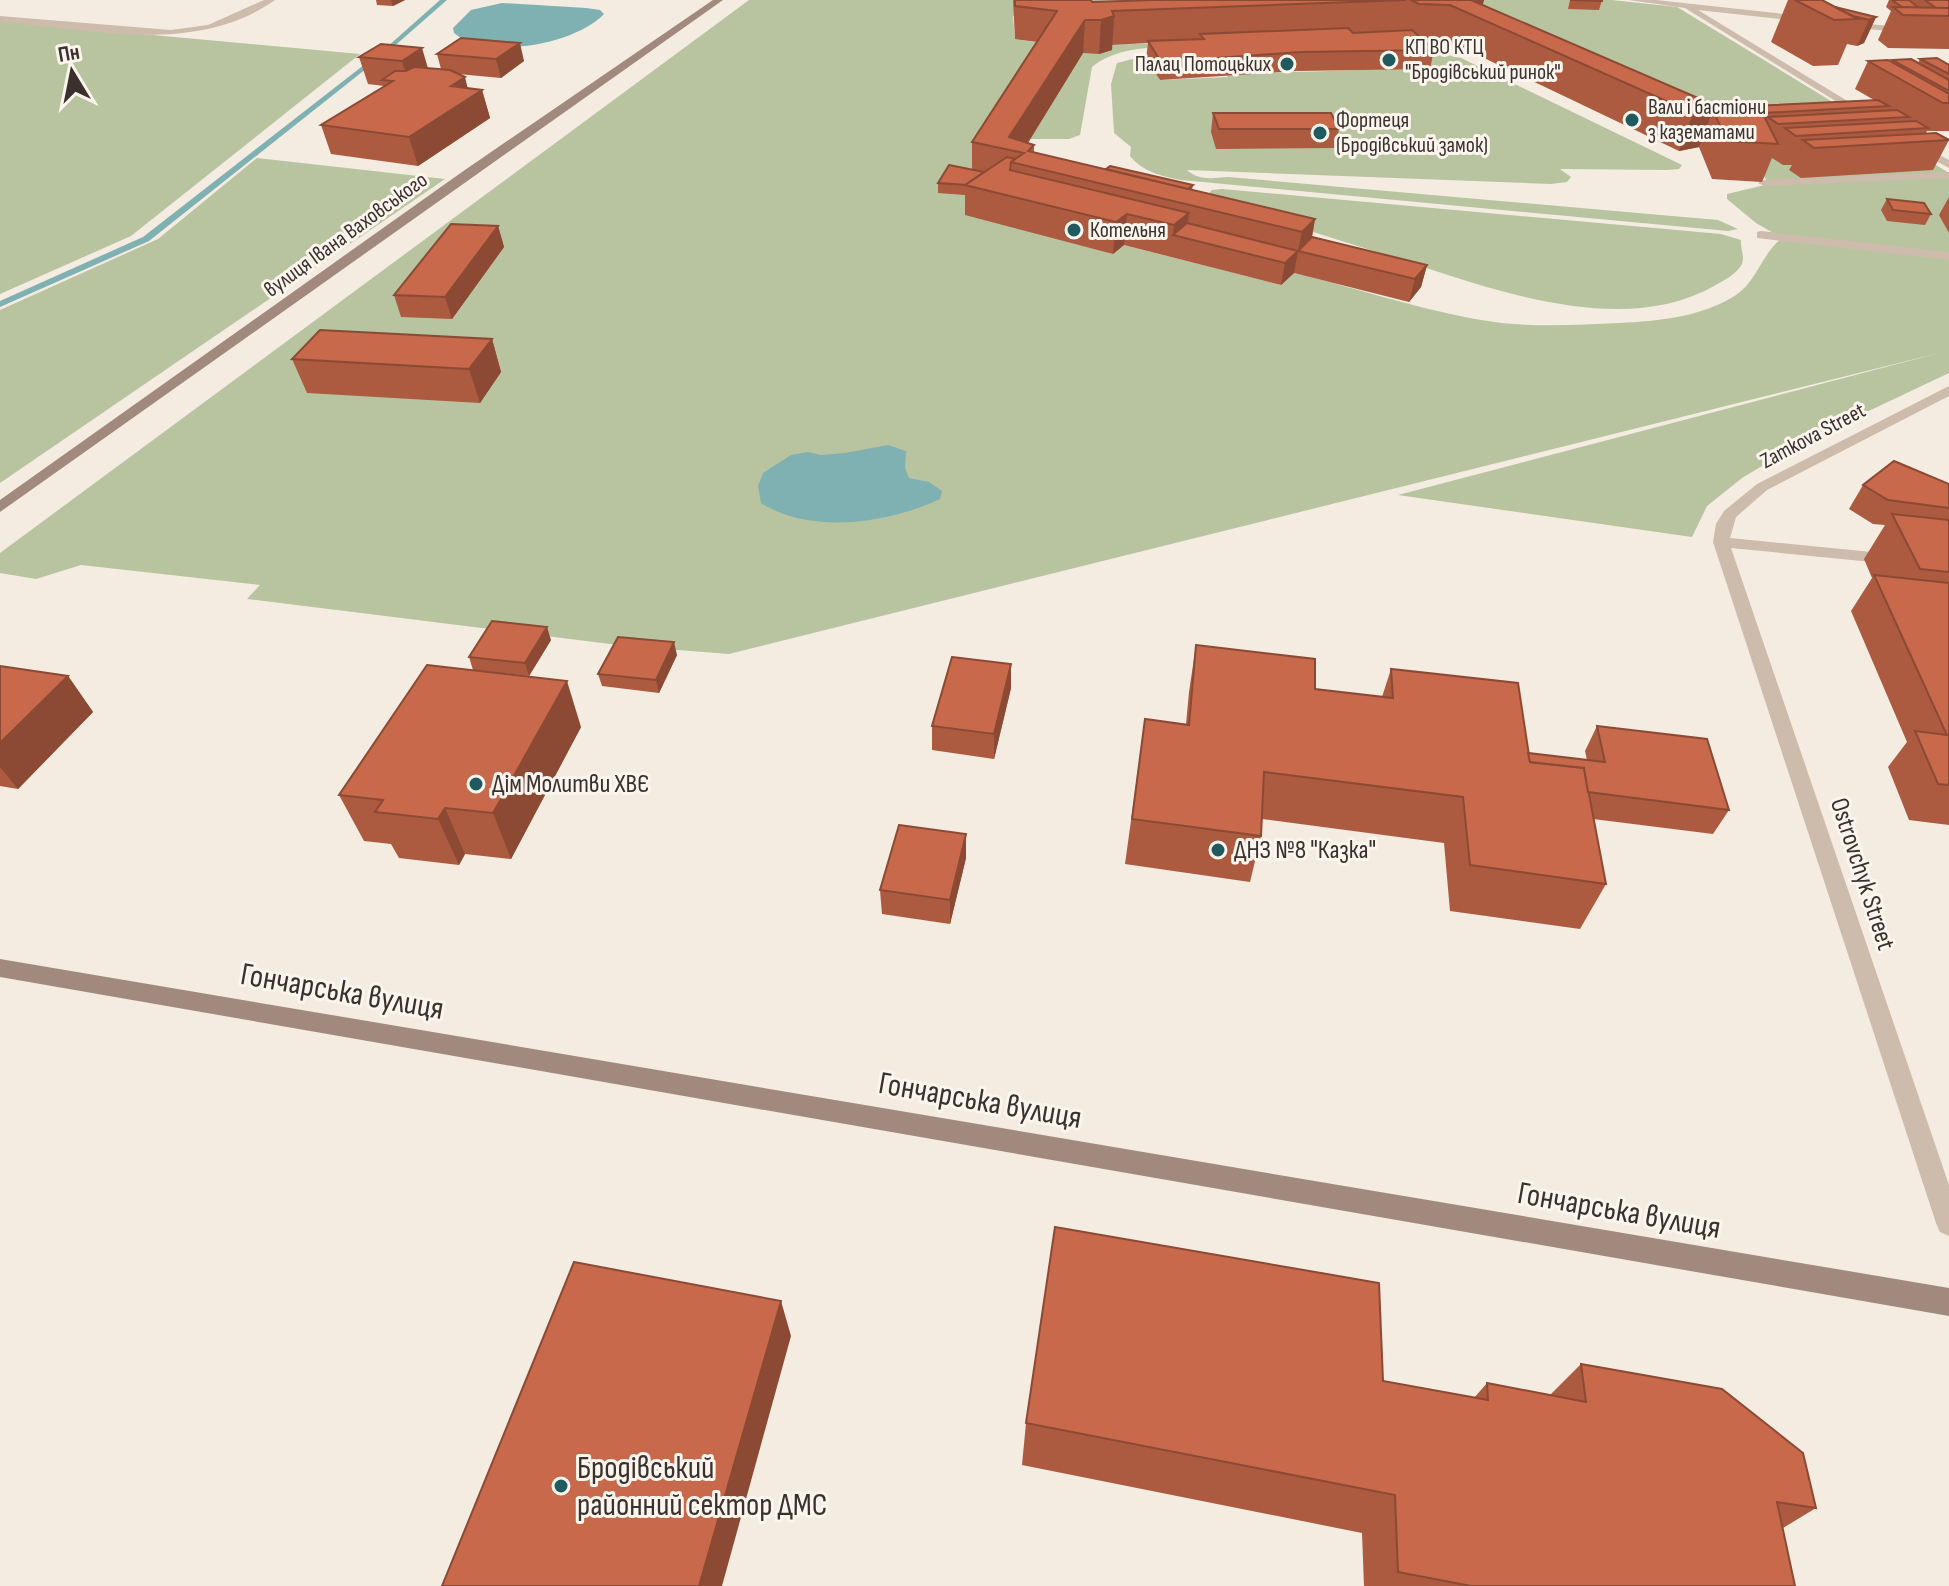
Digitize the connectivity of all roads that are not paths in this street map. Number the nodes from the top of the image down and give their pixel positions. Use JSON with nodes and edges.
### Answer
{"nodes":[{"id":1,"x":271,"y":0,"type":"edge"},
{"id":2,"x":719,"y":0,"type":"edge"},
{"id":3,"x":1633,"y":0,"type":"edge"},
{"id":4,"x":1685,"y":5,"type":"junction"},
{"id":5,"x":0,"y":19,"type":"edge"},
{"id":6,"x":1826,"y":21,"type":"dead end"},
{"id":7,"x":1841,"y":23,"type":"edge"},
{"id":8,"x":1949,"y":34,"type":"edge"},
{"id":9,"x":1872,"y":119,"type":"edge"},
{"id":10,"x":1910,"y":142,"type":"edge"},
{"id":11,"x":1949,"y":165,"type":"edge"},
{"id":12,"x":1949,"y":175,"type":"edge"},
{"id":13,"x":1764,"y":183,"type":"edge"},
{"id":14,"x":1761,"y":235,"type":"dead end"},
{"id":15,"x":1949,"y":256,"type":"edge"},
{"id":16,"x":1949,"y":390,"type":"edge"},
{"id":17,"x":0,"y":507,"type":"edge"},
{"id":18,"x":1721,"y":542,"type":"junction"},
{"id":19,"x":1903,"y":560,"type":"edge"},
{"id":20,"x":0,"y":968,"type":"edge"},
{"id":21,"x":1949,"y":1223,"type":"edge"},
{"id":22,"x":1949,"y":1302,"type":"edge"}],
"edges":[{"from":1,"to":5,"type":"street"},
{"from":2,"to":17,"type":"main road","name":"вулиця Івана Ваховського"},
{"from":3,"to":4,"type":"street"},
{"from":4,"to":6,"type":"street"},
{"from":4,"to":9,"type":"street"},
{"from":7,"to":8,"type":"street"},
{"from":10,"to":11,"type":"street"},
{"from":12,"to":13,"type":"street"},
{"from":14,"to":15,"type":"street"},
{"from":16,"to":18,"type":"street","name":"Zamkova Street"},
{"from":18,"to":19,"type":"street"},
{"from":18,"to":21,"type":"street","name":"Ostrovchyk Street"},
{"from":20,"to":22,"type":"main road","name":"Гончарська вулиця"}]}
